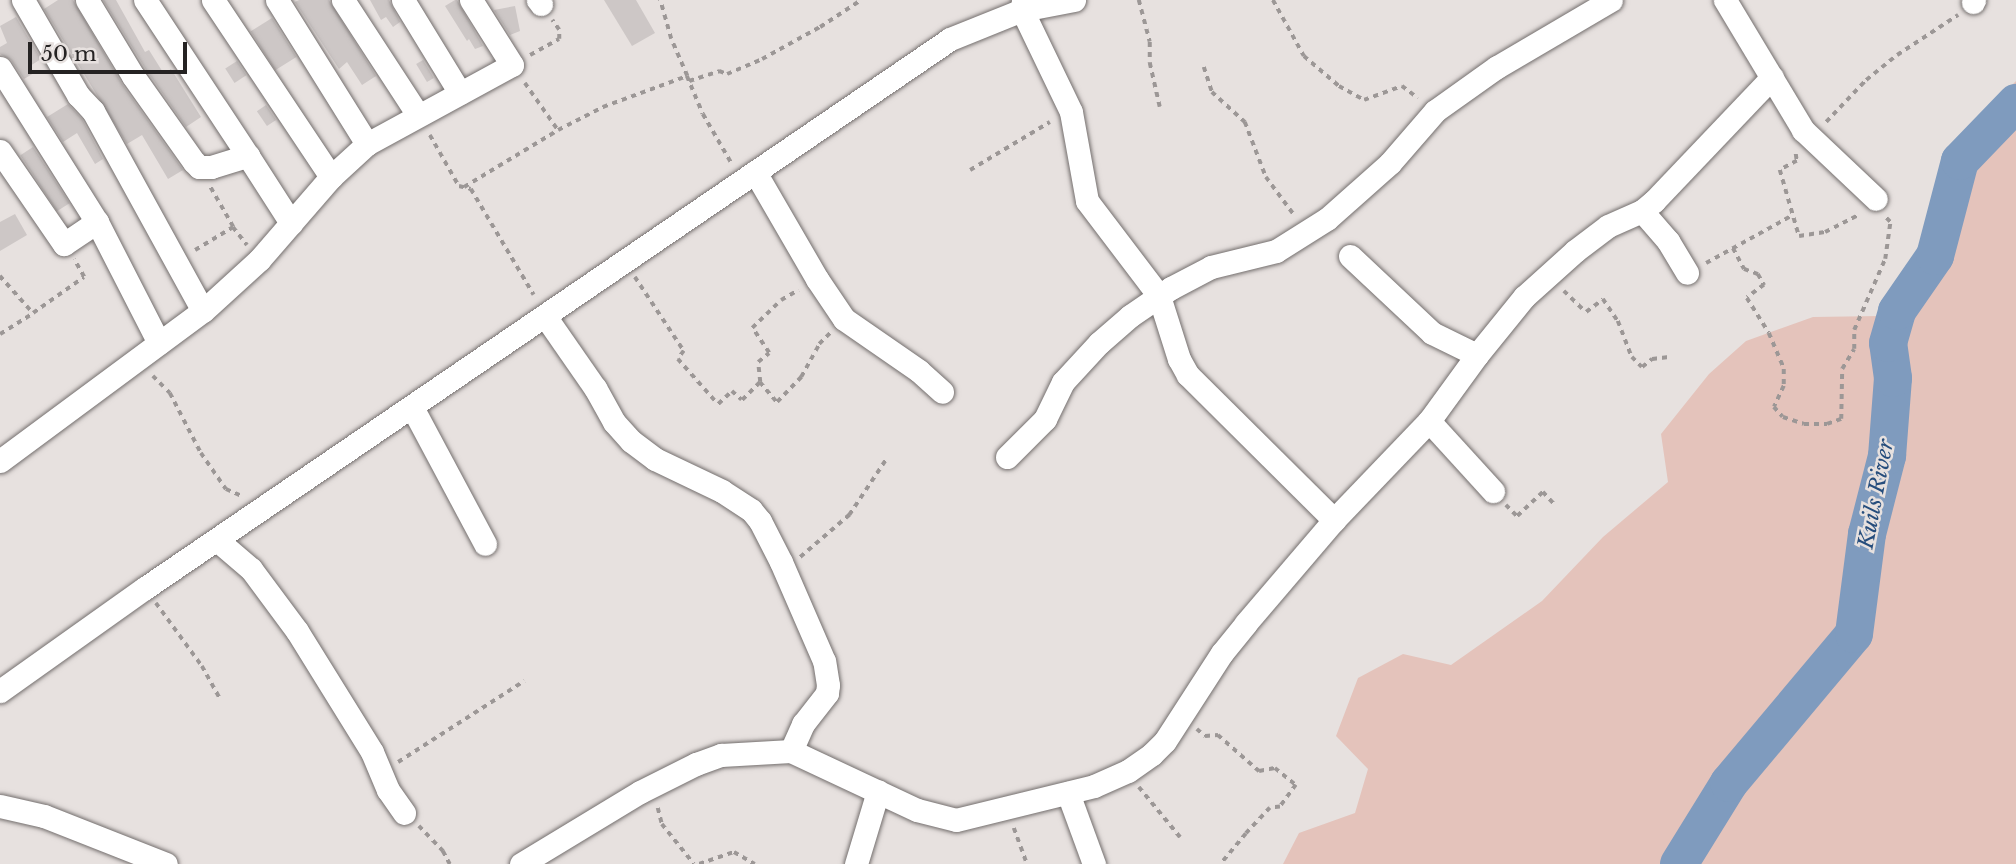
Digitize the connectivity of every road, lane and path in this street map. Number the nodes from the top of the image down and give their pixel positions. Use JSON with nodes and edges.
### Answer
{"nodes":[{"id":1,"x":23,"y":0,"type":"edge"},
{"id":2,"x":87,"y":0,"type":"edge"},
{"id":3,"x":145,"y":0,"type":"edge"},
{"id":4,"x":213,"y":0,"type":"edge"},
{"id":5,"x":277,"y":0,"type":"edge"},
{"id":6,"x":343,"y":0,"type":"edge"},
{"id":7,"x":403,"y":0,"type":"edge"},
{"id":8,"x":471,"y":0,"type":"edge"},
{"id":9,"x":660,"y":0,"type":"edge"},
{"id":10,"x":861,"y":0,"type":"edge"},
{"id":11,"x":1074,"y":0,"type":"edge"},
{"id":12,"x":1139,"y":0,"type":"edge"},
{"id":13,"x":1273,"y":0,"type":"edge"},
{"id":14,"x":1611,"y":0,"type":"edge"},
{"id":15,"x":1725,"y":0,"type":"edge"},
{"id":16,"x":1973,"y":1,"type":"edge"},
{"id":17,"x":540,"y":2,"type":"edge"},
{"id":18,"x":1023,"y":5,"type":"edge"},
{"id":19,"x":512,"y":65,"type":"junction"},
{"id":20,"x":1204,"y":67,"type":"dead end"},
{"id":21,"x":0,"y":68,"type":"edge"},
{"id":22,"x":687,"y":76,"type":"junction"},
{"id":23,"x":1772,"y":78,"type":"junction"},
{"id":24,"x":689,"y":81,"type":"junction"},
{"id":25,"x":460,"y":93,"type":"junction"},
{"id":26,"x":1160,"y":107,"type":"dead end"},
{"id":27,"x":1435,"y":111,"type":"junction"},
{"id":28,"x":1071,"y":112,"type":"junction"},
{"id":29,"x":418,"y":115,"type":"junction"},
{"id":30,"x":558,"y":130,"type":"junction"},
{"id":31,"x":1811,"y":137,"type":"junction"},
{"id":32,"x":367,"y":144,"type":"junction"},
{"id":33,"x":0,"y":151,"type":"edge"},
{"id":34,"x":247,"y":156,"type":"junction"},
{"id":35,"x":199,"y":167,"type":"junction"},
{"id":36,"x":970,"y":170,"type":"dead end"},
{"id":37,"x":748,"y":176,"type":"junction"},
{"id":38,"x":331,"y":177,"type":"junction"},
{"id":39,"x":464,"y":187,"type":"junction"},
{"id":40,"x":1876,"y":199,"type":"junction"},
{"id":41,"x":1642,"y":211,"type":"junction"},
{"id":42,"x":1793,"y":215,"type":"junction"},
{"id":43,"x":97,"y":222,"type":"junction"},
{"id":44,"x":290,"y":223,"type":"junction"},
{"id":45,"x":1305,"y":233,"type":"junction"},
{"id":46,"x":64,"y":244,"type":"junction"},
{"id":47,"x":1733,"y":248,"type":"junction"},
{"id":48,"x":1350,"y":256,"type":"dead end"},
{"id":49,"x":624,"y":261,"type":"junction"},
{"id":50,"x":174,"y":263,"type":"junction"},
{"id":51,"x":1549,"y":274,"type":"junction"},
{"id":52,"x":1687,"y":274,"type":"joint"},
{"id":53,"x":0,"y":276,"type":"edge"},
{"id":54,"x":817,"y":279,"type":"junction"},
{"id":55,"x":1159,"y":296,"type":"junction"},
{"id":56,"x":203,"y":311,"type":"junction"},
{"id":57,"x":33,"y":313,"type":"junction"},
{"id":58,"x":545,"y":316,"type":"junction"},
{"id":59,"x":844,"y":319,"type":"junction"},
{"id":60,"x":0,"y":334,"type":"edge"},
{"id":61,"x":159,"y":343,"type":"junction"},
{"id":62,"x":1477,"y":355,"type":"junction"},
{"id":63,"x":1670,"y":357,"type":"dead end"},
{"id":64,"x":136,"y":360,"type":"junction"},
{"id":65,"x":760,"y":382,"type":"junction"},
{"id":66,"x":942,"y":393,"type":"dead end"},
{"id":67,"x":412,"y":407,"type":"junction"},
{"id":68,"x":1429,"y":421,"type":"junction"},
{"id":69,"x":1007,"y":457,"type":"dead end"},
{"id":70,"x":887,"y":458,"type":"dead end"},
{"id":71,"x":0,"y":461,"type":"edge"},
{"id":72,"x":1493,"y":491,"type":"joint"},
{"id":73,"x":1556,"y":506,"type":"dead end"},
{"id":74,"x":258,"y":513,"type":"junction"},
{"id":75,"x":1334,"y":520,"type":"junction"},
{"id":76,"x":217,"y":540,"type":"junction"},
{"id":77,"x":485,"y":544,"type":"dead end"},
{"id":78,"x":784,"y":568,"type":"junction"},
{"id":79,"x":145,"y":588,"type":"junction"},
{"id":80,"x":524,"y":681,"type":"dead end"},
{"id":81,"x":0,"y":691,"type":"edge"},
{"id":82,"x":221,"y":700,"type":"dead end"},
{"id":83,"x":1182,"y":717,"type":"junction"},
{"id":84,"x":791,"y":751,"type":"junction"},
{"id":85,"x":380,"y":771,"type":"junction"},
{"id":86,"x":1128,"y":771,"type":"junction"},
{"id":87,"x":653,"y":786,"type":"junction"},
{"id":88,"x":878,"y":791,"type":"junction"},
{"id":89,"x":1068,"y":793,"type":"junction"},
{"id":90,"x":0,"y":806,"type":"edge"},
{"id":91,"x":1006,"y":807,"type":"junction"},
{"id":92,"x":404,"y":813,"type":"joint"},
{"id":93,"x":1180,"y":837,"type":"dead end"},
{"id":94,"x":166,"y":864,"type":"edge"},
{"id":95,"x":450,"y":864,"type":"edge"},
{"id":96,"x":521,"y":864,"type":"edge"},
{"id":97,"x":696,"y":864,"type":"edge"},
{"id":98,"x":755,"y":864,"type":"edge"},
{"id":99,"x":856,"y":864,"type":"edge"},
{"id":100,"x":1027,"y":864,"type":"edge"},
{"id":101,"x":1094,"y":864,"type":"edge"},
{"id":102,"x":1221,"y":864,"type":"edge"}],
"edges":[{"from":1,"to":50,"type":"street"},
{"from":2,"to":35,"type":"street"},
{"from":3,"to":34,"type":"street"},
{"from":4,"to":38,"type":"street"},
{"from":5,"to":32,"type":"street"},
{"from":6,"to":29,"type":"street"},
{"from":7,"to":25,"type":"street"},
{"from":8,"to":19,"type":"street"},
{"from":9,"to":22,"type":"path"},
{"from":10,"to":24,"type":"path"},
{"from":11,"to":18,"type":"street"},
{"from":12,"to":26,"type":"path"},
{"from":13,"to":27,"type":"path"},
{"from":14,"to":27,"type":"street"},
{"from":15,"to":23,"type":"street"},
{"from":16,"to":31,"type":"path"},
{"from":17,"to":19,"type":"path"},
{"from":18,"to":28,"type":"street"},
{"from":18,"to":37,"type":"street"},
{"from":19,"to":25,"type":"street"},
{"from":19,"to":30,"type":"path"},
{"from":20,"to":45,"type":"path"},
{"from":21,"to":43,"type":"street"},
{"from":22,"to":24,"type":"path"},
{"from":22,"to":30,"type":"path"},
{"from":23,"to":31,"type":"street"},
{"from":23,"to":41,"type":"street"},
{"from":24,"to":37,"type":"path"},
{"from":25,"to":29,"type":"street"},
{"from":27,"to":45,"type":"street"},
{"from":28,"to":36,"type":"path"},
{"from":28,"to":55,"type":"street"},
{"from":29,"to":32,"type":"street"},
{"from":29,"to":39,"type":"path"},
{"from":30,"to":39,"type":"path"},
{"from":31,"to":40,"type":"street"},
{"from":31,"to":42,"type":"path"},
{"from":32,"to":38,"type":"street"},
{"from":33,"to":46,"type":"street"},
{"from":34,"to":35,"type":"street"},
{"from":34,"to":44,"type":"street"},
{"from":35,"to":50,"type":"path"},
{"from":37,"to":49,"type":"street"},
{"from":37,"to":54,"type":"street"},
{"from":38,"to":44,"type":"street"},
{"from":39,"to":58,"type":"path"},
{"from":40,"to":42,"type":"path"},
{"from":40,"to":47,"type":"path"},
{"from":41,"to":51,"type":"street"},
{"from":41,"to":52,"type":"street"},
{"from":42,"to":47,"type":"path"},
{"from":43,"to":46,"type":"street"},
{"from":43,"to":61,"type":"street"},
{"from":44,"to":56,"type":"street"},
{"from":45,"to":55,"type":"street"},
{"from":46,"to":57,"type":"path"},
{"from":47,"to":52,"type":"path"},
{"from":48,"to":62,"type":"street"},
{"from":49,"to":58,"type":"street"},
{"from":49,"to":65,"type":"path"},
{"from":50,"to":56,"type":"street"},
{"from":51,"to":62,"type":"street"},
{"from":51,"to":63,"type":"path"},
{"from":53,"to":57,"type":"path"},
{"from":54,"to":59,"type":"street"},
{"from":54,"to":65,"type":"path"},
{"from":55,"to":69,"type":"street"},
{"from":55,"to":75,"type":"street"},
{"from":56,"to":61,"type":"street"},
{"from":57,"to":60,"type":"path"},
{"from":58,"to":67,"type":"street"},
{"from":58,"to":78,"type":"street"},
{"from":59,"to":65,"type":"path"},
{"from":59,"to":66,"type":"street"},
{"from":61,"to":64,"type":"street"},
{"from":62,"to":68,"type":"street"},
{"from":64,"to":71,"type":"street"},
{"from":64,"to":74,"type":"path"},
{"from":67,"to":74,"type":"street"},
{"from":67,"to":77,"type":"street"},
{"from":68,"to":72,"type":"street"},
{"from":68,"to":75,"type":"street"},
{"from":70,"to":78,"type":"path"},
{"from":72,"to":73,"type":"path"},
{"from":74,"to":76,"type":"street"},
{"from":75,"to":83,"type":"street"},
{"from":76,"to":79,"type":"street"},
{"from":76,"to":85,"type":"street"},
{"from":78,"to":84,"type":"street"},
{"from":79,"to":81,"type":"street"},
{"from":79,"to":82,"type":"path"},
{"from":80,"to":85,"type":"path"},
{"from":83,"to":86,"type":"street"},
{"from":83,"to":102,"type":"path"},
{"from":84,"to":87,"type":"street"},
{"from":84,"to":88,"type":"street"},
{"from":85,"to":92,"type":"street"},
{"from":86,"to":89,"type":"street"},
{"from":86,"to":93,"type":"path"},
{"from":87,"to":96,"type":"street"},
{"from":87,"to":97,"type":"path"},
{"from":88,"to":91,"type":"street"},
{"from":88,"to":99,"type":"street"},
{"from":89,"to":91,"type":"street"},
{"from":89,"to":101,"type":"street"},
{"from":90,"to":94,"type":"street"},
{"from":91,"to":100,"type":"path"},
{"from":92,"to":95,"type":"path"},
{"from":97,"to":98,"type":"path"}]}
